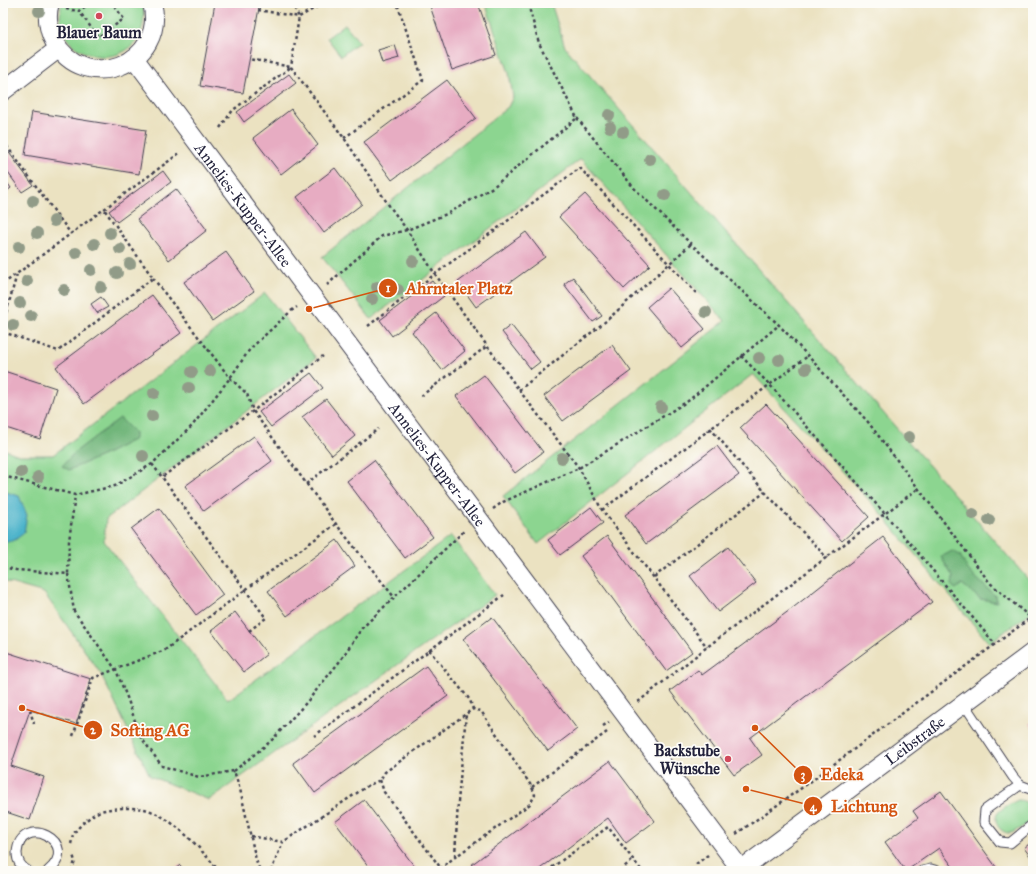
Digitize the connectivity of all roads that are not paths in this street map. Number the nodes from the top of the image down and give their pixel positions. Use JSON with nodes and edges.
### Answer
{"nodes":[{"id":1,"x":50,"y":3,"type":"edge"},
{"id":2,"x":152,"y":3,"type":"edge"},
{"id":3,"x":58,"y":49,"type":"junction"},
{"id":4,"x":134,"y":58,"type":"junction"},
{"id":5,"x":3,"y":91,"type":"edge"},
{"id":6,"x":1033,"y":652,"type":"edge"},
{"id":7,"x":964,"y":704,"type":"junction"},
{"id":8,"x":1020,"y":785,"type":"junction"},
{"id":9,"x":1033,"y":790,"type":"edge"},
{"id":10,"x":1033,"y":824,"type":"edge"},
{"id":11,"x":741,"y":870,"type":"edge"},
{"id":12,"x":28,"y":871,"type":"edge"},
{"id":13,"x":48,"y":871,"type":"edge"},
{"id":14,"x":922,"y":871,"type":"edge"},
{"id":15,"x":938,"y":871,"type":"edge"}],
"edges":[{"from":1,"to":3,"type":"street"},
{"from":2,"to":4,"type":"street"},
{"from":3,"to":4,"type":"street"},
{"from":3,"to":5,"type":"street"},
{"from":4,"to":11,"type":"street","name":"Annelies-Kupper-Allee"},
{"from":6,"to":7,"type":"street","name":"Leibstraße"},
{"from":7,"to":8,"type":"lane"},
{"from":7,"to":11,"type":"street","name":"Leibstraße"},
{"from":8,"to":9,"type":"lane"},
{"from":8,"to":10,"type":"lane"},
{"from":12,"to":13,"type":"lane"},
{"from":14,"to":15,"type":"lane"}]}
